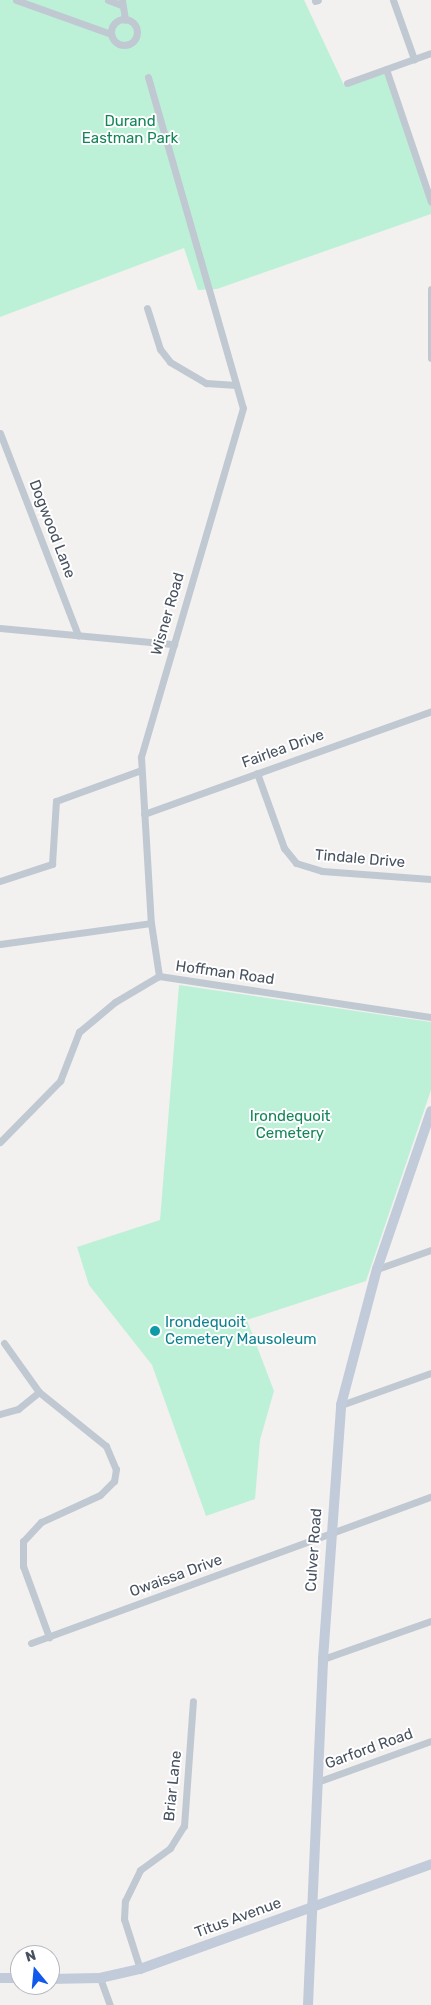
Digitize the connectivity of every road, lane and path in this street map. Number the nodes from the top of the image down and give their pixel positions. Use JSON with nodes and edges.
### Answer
{"nodes":[{"id":1,"x":16,"y":0,"type":"edge"},
{"id":2,"x":108,"y":0,"type":"edge"},
{"id":3,"x":393,"y":0,"type":"edge"},
{"id":4,"x":122,"y":2,"type":"edge"},
{"id":5,"x":125,"y":20,"type":"junction"},
{"id":6,"x":111,"y":34,"type":"junction"},
{"id":7,"x":431,"y":53,"type":"edge"},
{"id":8,"x":414,"y":59,"type":"junction"},
{"id":9,"x":386,"y":70,"type":"junction"},
{"id":10,"x":148,"y":76,"type":"dead end"},
{"id":11,"x":347,"y":83,"type":"dead end"},
{"id":12,"x":431,"y":202,"type":"edge"},
{"id":13,"x":431,"y":290,"type":"edge"},
{"id":14,"x":147,"y":308,"type":"dead end"},
{"id":15,"x":430,"y":350,"type":"edge"},
{"id":16,"x":431,"y":358,"type":"edge"},
{"id":17,"x":236,"y":385,"type":"junction"},
{"id":18,"x":0,"y":433,"type":"edge"},
{"id":19,"x":0,"y":628,"type":"edge"},
{"id":20,"x":78,"y":635,"type":"junction"},
{"id":21,"x":174,"y":644,"type":"junction"},
{"id":22,"x":431,"y":711,"type":"edge"},
{"id":23,"x":142,"y":770,"type":"junction"},
{"id":24,"x":257,"y":774,"type":"junction"},
{"id":25,"x":144,"y":814,"type":"junction"},
{"id":26,"x":431,"y":879,"type":"edge"},
{"id":27,"x":0,"y":881,"type":"edge"},
{"id":28,"x":151,"y":922,"type":"junction"},
{"id":29,"x":0,"y":944,"type":"edge"},
{"id":30,"x":159,"y":976,"type":"junction"},
{"id":31,"x":431,"y":1017,"type":"edge"},
{"id":32,"x":431,"y":1111,"type":"edge"},
{"id":33,"x":0,"y":1142,"type":"edge"},
{"id":34,"x":431,"y":1250,"type":"edge"},
{"id":35,"x":377,"y":1269,"type":"junction"},
{"id":36,"x":4,"y":1343,"type":"dead end"},
{"id":37,"x":431,"y":1373,"type":"edge"},
{"id":38,"x":39,"y":1392,"type":"junction"},
{"id":39,"x":341,"y":1405,"type":"junction"},
{"id":40,"x":0,"y":1414,"type":"edge"},
{"id":41,"x":431,"y":1496,"type":"edge"},
{"id":42,"x":330,"y":1535,"type":"junction"},
{"id":43,"x":431,"y":1621,"type":"edge"},
{"id":44,"x":49,"y":1637,"type":"junction"},
{"id":45,"x":31,"y":1644,"type":"dead end"},
{"id":46,"x":323,"y":1659,"type":"junction"},
{"id":47,"x":193,"y":1701,"type":"dead end"},
{"id":48,"x":431,"y":1741,"type":"edge"},
{"id":49,"x":317,"y":1782,"type":"junction"},
{"id":50,"x":431,"y":1864,"type":"edge"},
{"id":51,"x":311,"y":1908,"type":"junction"},
{"id":52,"x":140,"y":1969,"type":"junction"},
{"id":53,"x":100,"y":1978,"type":"junction"},
{"id":54,"x":60,"y":1979,"type":"edge"},
{"id":55,"x":110,"y":2005,"type":"edge"},
{"id":56,"x":308,"y":2005,"type":"edge"}],
"edges":[{"from":1,"to":6,"type":"street"},
{"from":2,"to":4,"type":"street"},
{"from":3,"to":8,"type":"street"},
{"from":4,"to":5,"type":"street"},
{"from":5,"to":6,"type":"street"},
{"from":5,"to":6,"type":"street"},
{"from":7,"to":8,"type":"street"},
{"from":8,"to":9,"type":"street"},
{"from":9,"to":11,"type":"street"},
{"from":9,"to":12,"type":"street"},
{"from":10,"to":17,"type":"street","name":"Wisner Road"},
{"from":13,"to":15,"type":"street"},
{"from":14,"to":17,"type":"street"},
{"from":15,"to":16,"type":"street"},
{"from":17,"to":21,"type":"street","name":"Wisner Road"},
{"from":18,"to":20,"type":"street","name":"Dogwood Lane"},
{"from":19,"to":20,"type":"street"},
{"from":20,"to":21,"type":"street"},
{"from":21,"to":23,"type":"street","name":"Wisner Road"},
{"from":22,"to":24,"type":"street","name":"Fairlea Drive"},
{"from":23,"to":25,"type":"street","name":"Wisner Road"},
{"from":23,"to":27,"type":"street"},
{"from":24,"to":25,"type":"street","name":"Fairlea Drive"},
{"from":24,"to":26,"type":"street","name":"Tindale Drive"},
{"from":25,"to":28,"type":"street","name":"Wisner Road"},
{"from":28,"to":29,"type":"street"},
{"from":28,"to":30,"type":"street","name":"Wisner Road"},
{"from":30,"to":31,"type":"street","name":"Hoffman Road"},
{"from":30,"to":33,"type":"street","name":"Hoffman Road"},
{"from":32,"to":35,"type":"main road","name":"Culver Road"},
{"from":34,"to":35,"type":"street"},
{"from":35,"to":39,"type":"main road","name":"Culver Road"},
{"from":36,"to":38,"type":"street"},
{"from":37,"to":39,"type":"street"},
{"from":38,"to":40,"type":"street"},
{"from":38,"to":44,"type":"street"},
{"from":39,"to":42,"type":"main road","name":"Culver Road"},
{"from":41,"to":42,"type":"street","name":"Owaissa Drive"},
{"from":42,"to":44,"type":"street","name":"Owaissa Drive"},
{"from":42,"to":46,"type":"main road","name":"Culver Road"},
{"from":43,"to":46,"type":"street"},
{"from":44,"to":45,"type":"street","name":"Owaissa Drive"},
{"from":46,"to":49,"type":"main road","name":"Culver Road"},
{"from":47,"to":52,"type":"street","name":"Briar Lane"},
{"from":48,"to":49,"type":"street","name":"Garford Road"},
{"from":49,"to":51,"type":"main road","name":"Culver Road"},
{"from":50,"to":51,"type":"main road","name":"Titus Avenue"},
{"from":51,"to":52,"type":"main road","name":"Titus Avenue"},
{"from":51,"to":56,"type":"main road","name":"Culver Road"},
{"from":52,"to":53,"type":"main road","name":"Titus Avenue"},
{"from":53,"to":54,"type":"main road","name":"Titus Avenue"},
{"from":53,"to":55,"type":"street"}]}
